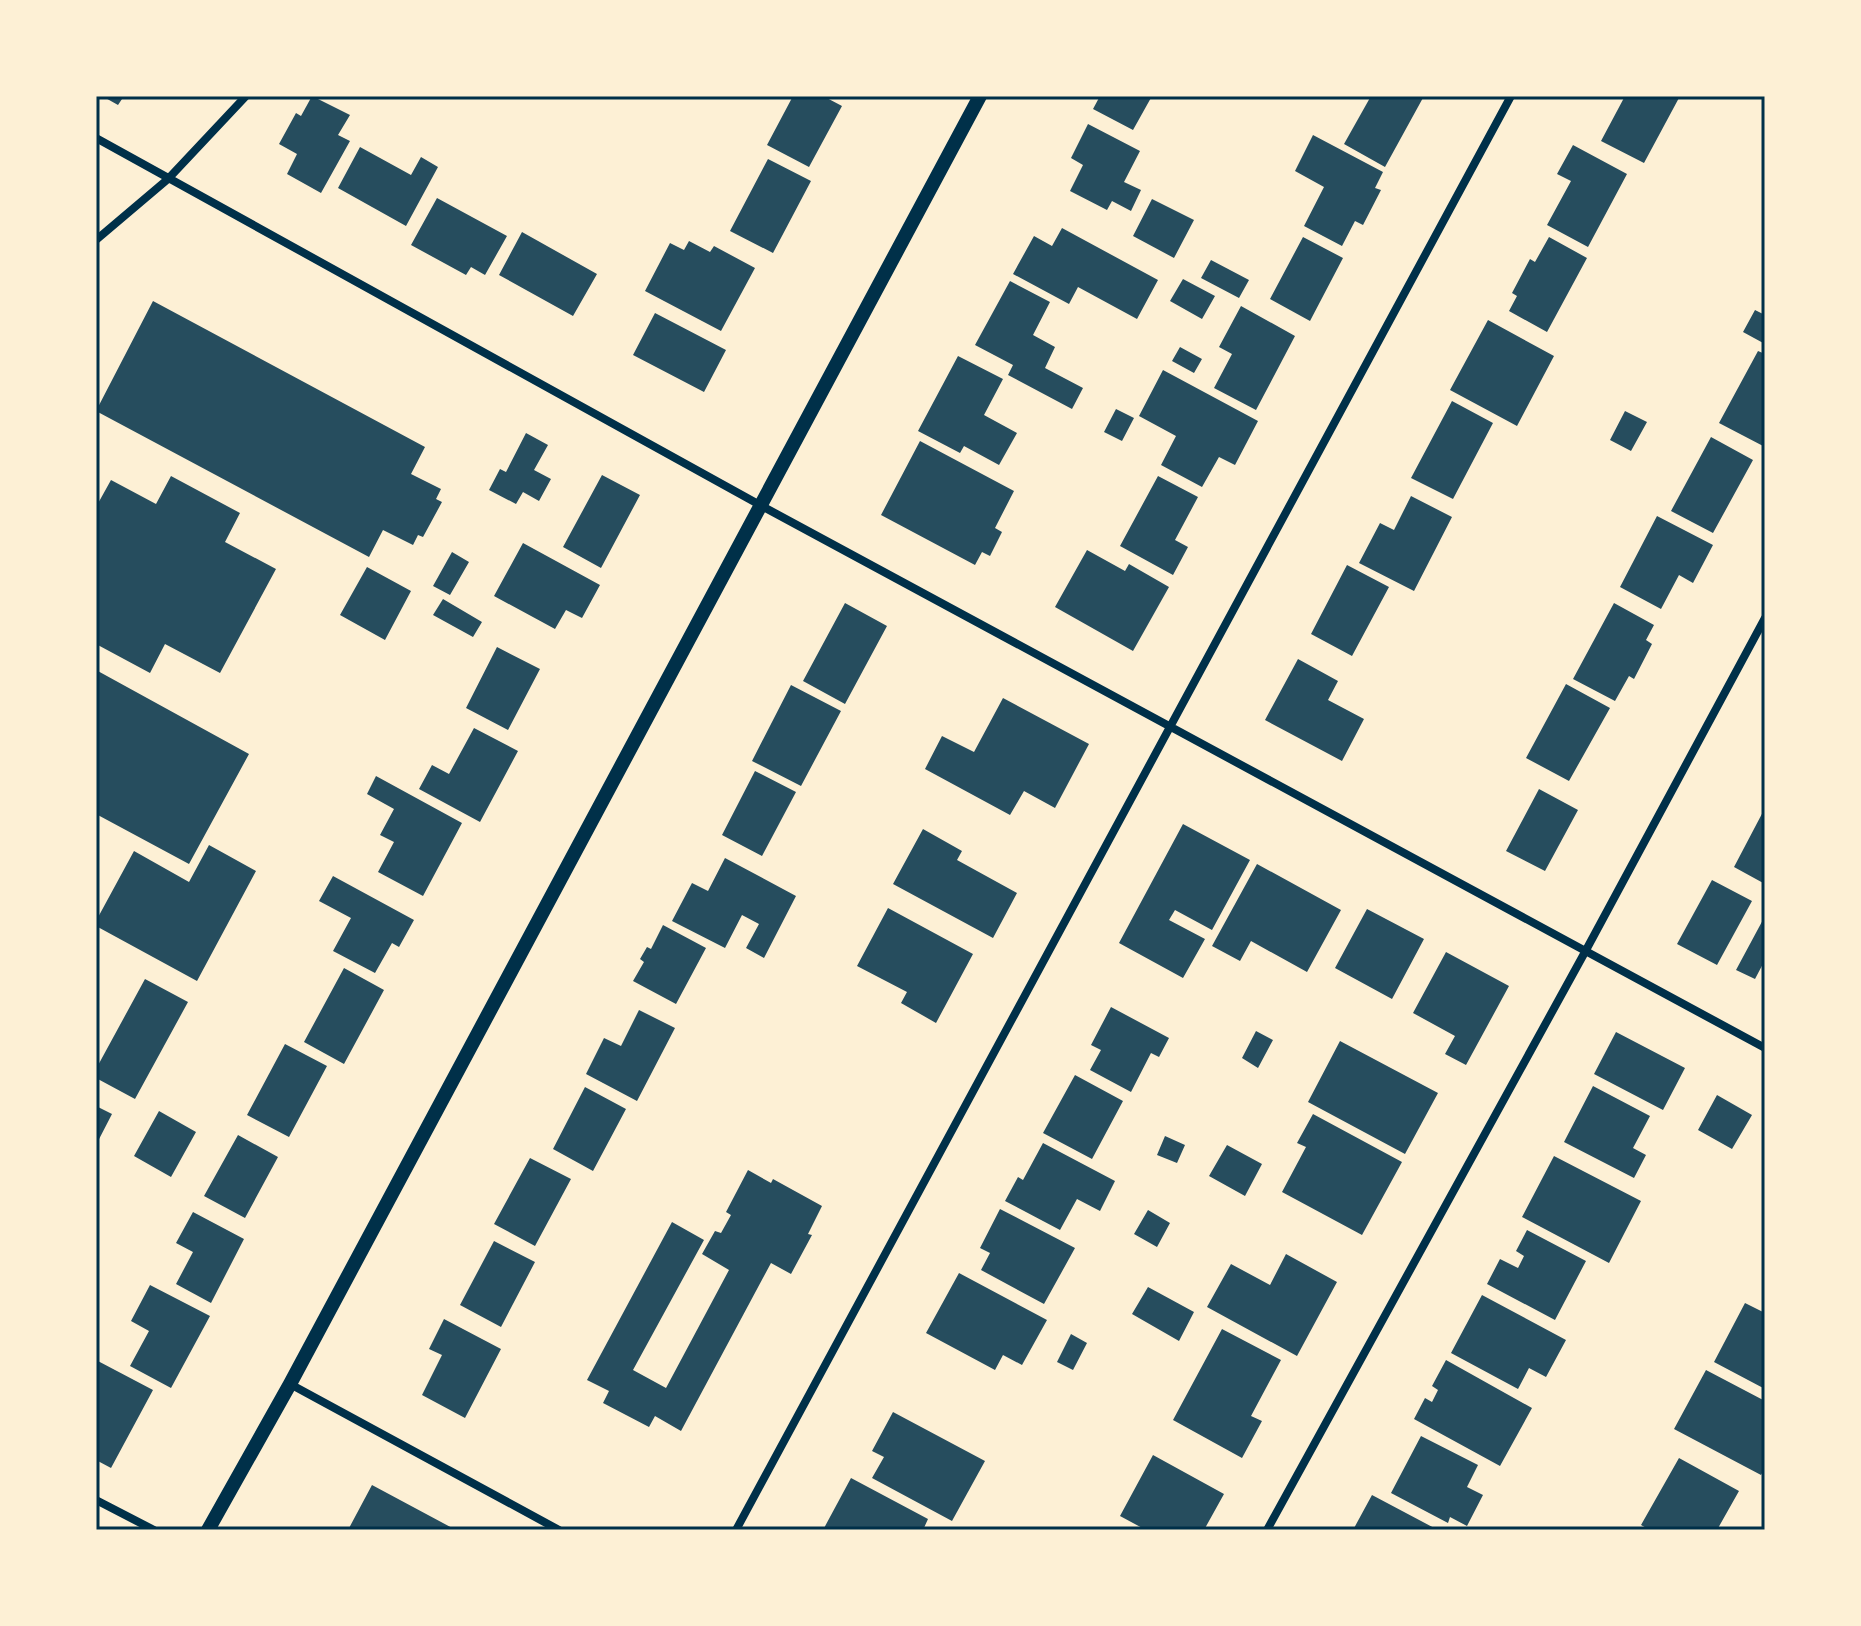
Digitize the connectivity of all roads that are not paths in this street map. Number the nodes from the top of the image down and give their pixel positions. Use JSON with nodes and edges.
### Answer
{"nodes":[{"id":1,"x":246,"y":96,"type":"edge"},
{"id":2,"x":980,"y":96,"type":"edge"},
{"id":3,"x":1511,"y":96,"type":"edge"},
{"id":4,"x":96,"y":138,"type":"edge"},
{"id":5,"x":168,"y":179,"type":"junction"},
{"id":6,"x":96,"y":240,"type":"edge"},
{"id":7,"x":760,"y":505,"type":"junction"},
{"id":8,"x":1765,"y":618,"type":"edge"},
{"id":9,"x":1171,"y":727,"type":"junction"},
{"id":10,"x":1585,"y":952,"type":"junction"},
{"id":11,"x":1765,"y":1048,"type":"edge"},
{"id":12,"x":290,"y":1384,"type":"junction"},
{"id":13,"x":96,"y":1500,"type":"edge"},
{"id":14,"x":154,"y":1530,"type":"edge"},
{"id":15,"x":208,"y":1530,"type":"edge"},
{"id":16,"x":559,"y":1530,"type":"edge"},
{"id":17,"x":736,"y":1530,"type":"edge"},
{"id":18,"x":1267,"y":1530,"type":"edge"}],
"edges":[{"from":1,"to":5,"type":"street"},
{"from":2,"to":7,"type":"street"},
{"from":3,"to":9,"type":"street"},
{"from":4,"to":5,"type":"street"},
{"from":5,"to":6,"type":"street"},
{"from":5,"to":7,"type":"street"},
{"from":7,"to":9,"type":"street"},
{"from":7,"to":12,"type":"street"},
{"from":8,"to":10,"type":"street"},
{"from":9,"to":10,"type":"street"},
{"from":9,"to":17,"type":"street"},
{"from":10,"to":11,"type":"street"},
{"from":10,"to":18,"type":"street"},
{"from":12,"to":15,"type":"street"},
{"from":12,"to":16,"type":"street"},
{"from":13,"to":14,"type":"street"}]}
